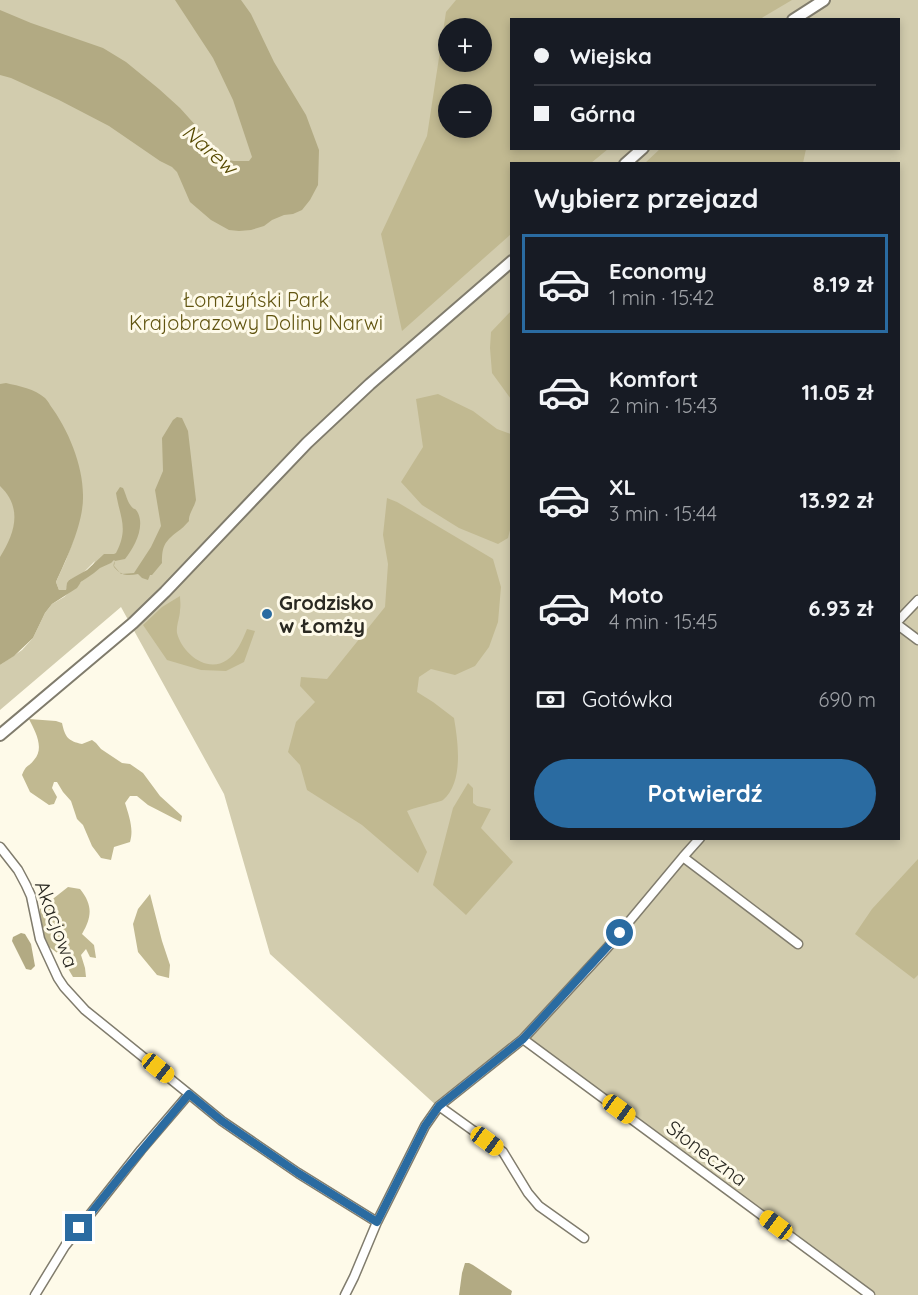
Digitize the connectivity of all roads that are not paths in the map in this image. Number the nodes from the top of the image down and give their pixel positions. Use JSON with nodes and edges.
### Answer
{"nodes":[{"id":1,"x":824,"y":0,"type":"edge"},
{"id":2,"x":796,"y":18,"type":"edge"},
{"id":3,"x":641,"y":150,"type":"edge"},
{"id":4,"x":627,"y":162,"type":"edge"},
{"id":5,"x":510,"y":263,"type":"edge"},
{"id":6,"x":918,"y":600,"type":"edge"},
{"id":7,"x":900,"y":620,"type":"edge"},
{"id":8,"x":900,"y":622,"type":"edge"},
{"id":9,"x":918,"y":640,"type":"edge"},
{"id":10,"x":0,"y":735,"type":"edge"},
{"id":11,"x":698,"y":840,"type":"edge"},
{"id":12,"x":0,"y":847,"type":"edge"},
{"id":13,"x":683,"y":857,"type":"junction"},
{"id":14,"x":798,"y":944,"type":"dead end"},
{"id":15,"x":523,"y":1039,"type":"junction"},
{"id":16,"x":189,"y":1094,"type":"junction"},
{"id":17,"x":439,"y":1106,"type":"junction"},
{"id":18,"x":377,"y":1222,"type":"junction"},
{"id":19,"x":584,"y":1239,"type":"dead end"},
{"id":20,"x":35,"y":1295,"type":"edge"},
{"id":21,"x":345,"y":1295,"type":"edge"},
{"id":22,"x":870,"y":1295,"type":"edge"}],
"edges":[{"from":1,"to":2,"type":"street"},
{"from":3,"to":4,"type":"street"},
{"from":5,"to":10,"type":"street"},
{"from":6,"to":7,"type":"street"},
{"from":8,"to":9,"type":"street"},
{"from":11,"to":13,"type":"street"},
{"from":12,"to":16,"type":"street","name":"Akacjowa"},
{"from":13,"to":14,"type":"street"},
{"from":13,"to":15,"type":"street"},
{"from":15,"to":17,"type":"street"},
{"from":15,"to":22,"type":"street","name":"Słoneczna"},
{"from":16,"to":18,"type":"street","name":"Akacjowa"},
{"from":16,"to":20,"type":"street"},
{"from":17,"to":18,"type":"street"},
{"from":17,"to":19,"type":"street"},
{"from":18,"to":21,"type":"street"}]}
